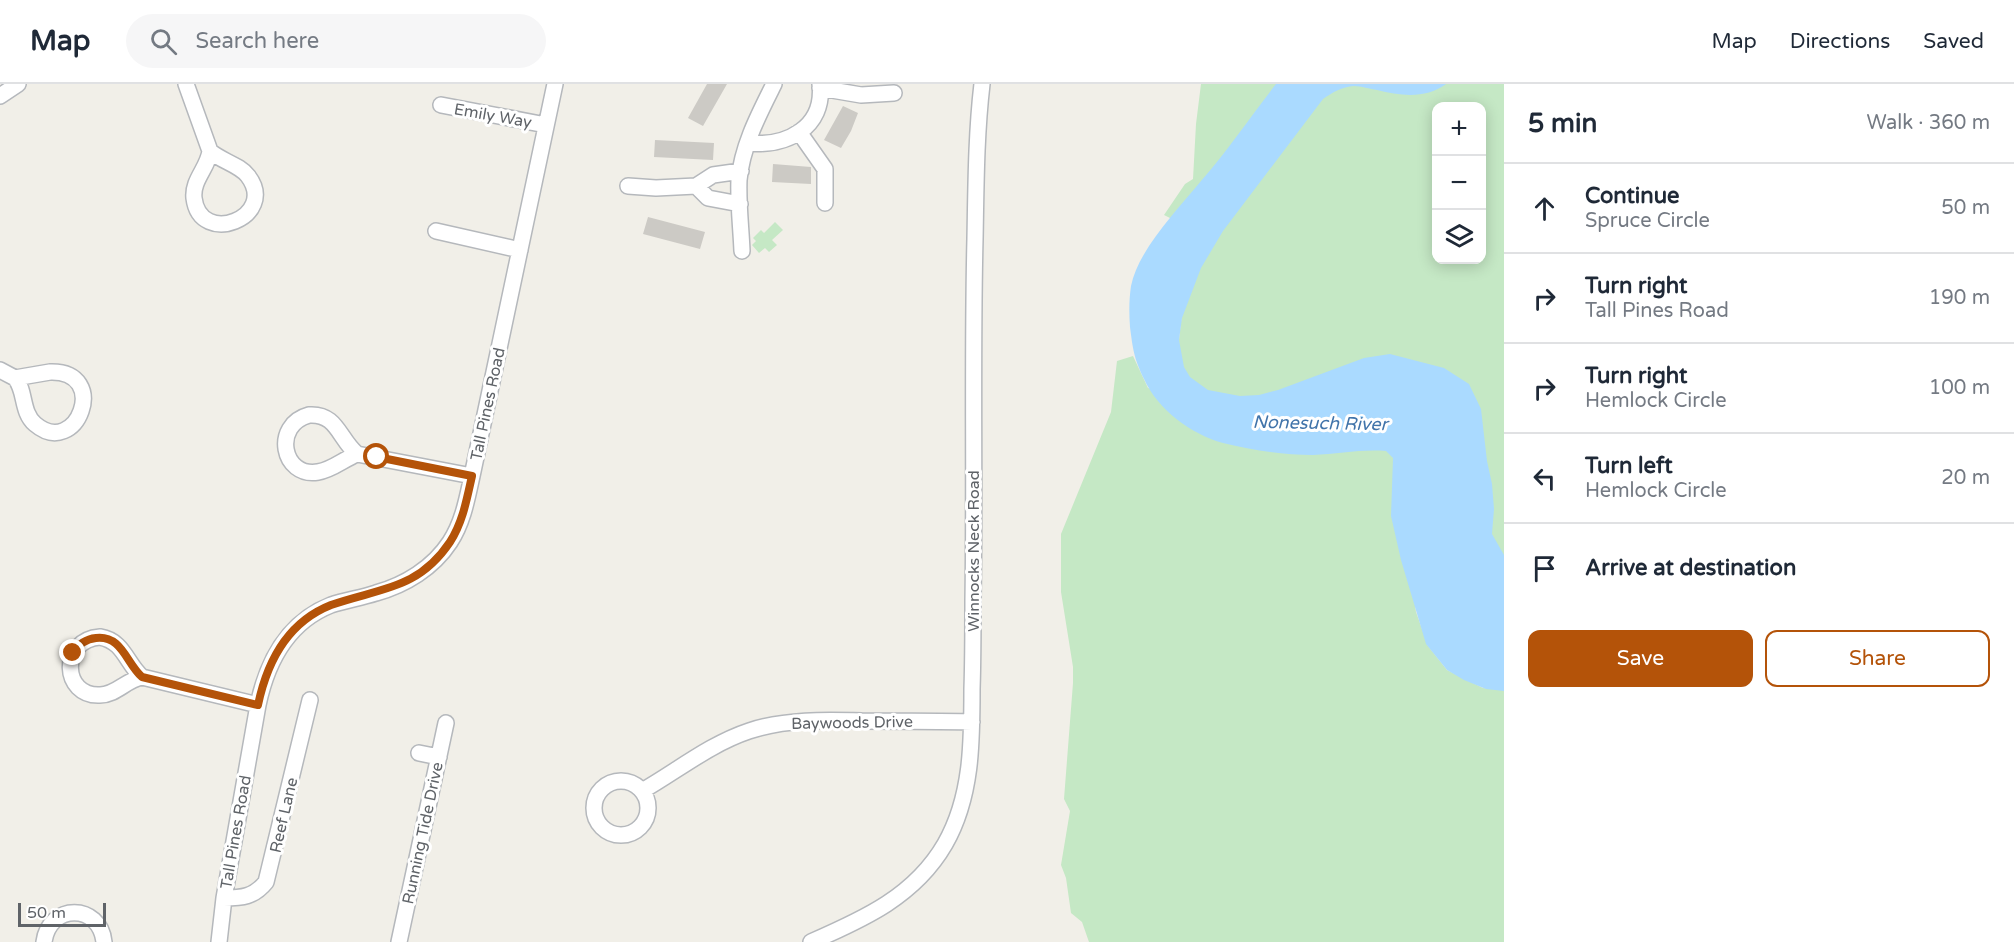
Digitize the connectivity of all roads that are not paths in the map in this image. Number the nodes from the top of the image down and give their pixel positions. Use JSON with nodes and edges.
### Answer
{"nodes":[{"id":1,"x":18,"y":84,"type":"edge"},
{"id":2,"x":186,"y":84,"type":"edge"},
{"id":3,"x":555,"y":84,"type":"edge"},
{"id":4,"x":774,"y":84,"type":"edge"},
{"id":5,"x":982,"y":84,"type":"edge"},
{"id":6,"x":820,"y":86,"type":"edge"},
{"id":7,"x":894,"y":93,"type":"dead end"},
{"id":8,"x":0,"y":96,"type":"edge"},
{"id":9,"x":441,"y":105,"type":"dead end"},
{"id":10,"x":546,"y":124,"type":"junction"},
{"id":11,"x":799,"y":132,"type":"junction"},
{"id":12,"x":748,"y":143,"type":"junction"},
{"id":13,"x":210,"y":151,"type":"junction"},
{"id":14,"x":741,"y":171,"type":"junction"},
{"id":15,"x":628,"y":186,"type":"dead end"},
{"id":16,"x":696,"y":186,"type":"junction"},
{"id":17,"x":825,"y":203,"type":"dead end"},
{"id":18,"x":740,"y":204,"type":"junction"},
{"id":19,"x":436,"y":231,"type":"dead end"},
{"id":20,"x":520,"y":250,"type":"junction"},
{"id":21,"x":742,"y":250,"type":"dead end"},
{"id":22,"x":0,"y":370,"type":"edge"},
{"id":23,"x":15,"y":378,"type":"junction"},
{"id":24,"x":357,"y":454,"type":"junction"},
{"id":25,"x":472,"y":476,"type":"junction"},
{"id":26,"x":142,"y":677,"type":"junction"},
{"id":27,"x":310,"y":700,"type":"dead end"},
{"id":28,"x":258,"y":705,"type":"junction"},
{"id":29,"x":972,"y":722,"type":"junction"},
{"id":30,"x":446,"y":723,"type":"dead end"},
{"id":31,"x":419,"y":753,"type":"dead end"},
{"id":32,"x":439,"y":757,"type":"junction"},
{"id":33,"x":642,"y":791,"type":"dead end"},
{"id":34,"x":224,"y":898,"type":"junction"},
{"id":35,"x":44,"y":942,"type":"edge"},
{"id":36,"x":104,"y":942,"type":"edge"},
{"id":37,"x":219,"y":942,"type":"edge"},
{"id":38,"x":399,"y":942,"type":"edge"},
{"id":39,"x":811,"y":942,"type":"edge"}],
"edges":[{"from":1,"to":8,"type":"street"},
{"from":2,"to":13,"type":"street"},
{"from":3,"to":10,"type":"street","name":"Tall Pines Road"},
{"from":4,"to":12,"type":"street"},
{"from":5,"to":29,"type":"street","name":"Winnocks Neck Road"},
{"from":6,"to":7,"type":"street"},
{"from":6,"to":11,"type":"street"},
{"from":9,"to":10,"type":"street","name":"Emily Way"},
{"from":10,"to":20,"type":"street","name":"Tall Pines Road"},
{"from":11,"to":12,"type":"street"},
{"from":11,"to":17,"type":"street"},
{"from":12,"to":14,"type":"street"},
{"from":13,"to":13,"type":"street"},
{"from":14,"to":16,"type":"street"},
{"from":14,"to":18,"type":"street"},
{"from":15,"to":16,"type":"street"},
{"from":16,"to":18,"type":"street"},
{"from":18,"to":21,"type":"street"},
{"from":19,"to":20,"type":"street"},
{"from":20,"to":25,"type":"street","name":"Tall Pines Road"},
{"from":22,"to":23,"type":"street"},
{"from":23,"to":23,"type":"street"},
{"from":24,"to":24,"type":"street"},
{"from":24,"to":25,"type":"street"},
{"from":25,"to":28,"type":"street","name":"Tall Pines Road"},
{"from":26,"to":26,"type":"street"},
{"from":26,"to":28,"type":"street"},
{"from":27,"to":34,"type":"street","name":"Reef Lane"},
{"from":28,"to":34,"type":"street","name":"Tall Pines Road"},
{"from":29,"to":33,"type":"street","name":"Baywoods Drive"},
{"from":29,"to":39,"type":"street","name":"Winnocks Neck Road"},
{"from":30,"to":32,"type":"street","name":"Running Tide Drive"},
{"from":31,"to":32,"type":"street"},
{"from":32,"to":38,"type":"street","name":"Running Tide Drive"},
{"from":34,"to":37,"type":"street","name":"Tall Pines Road"},
{"from":35,"to":36,"type":"street"}]}
